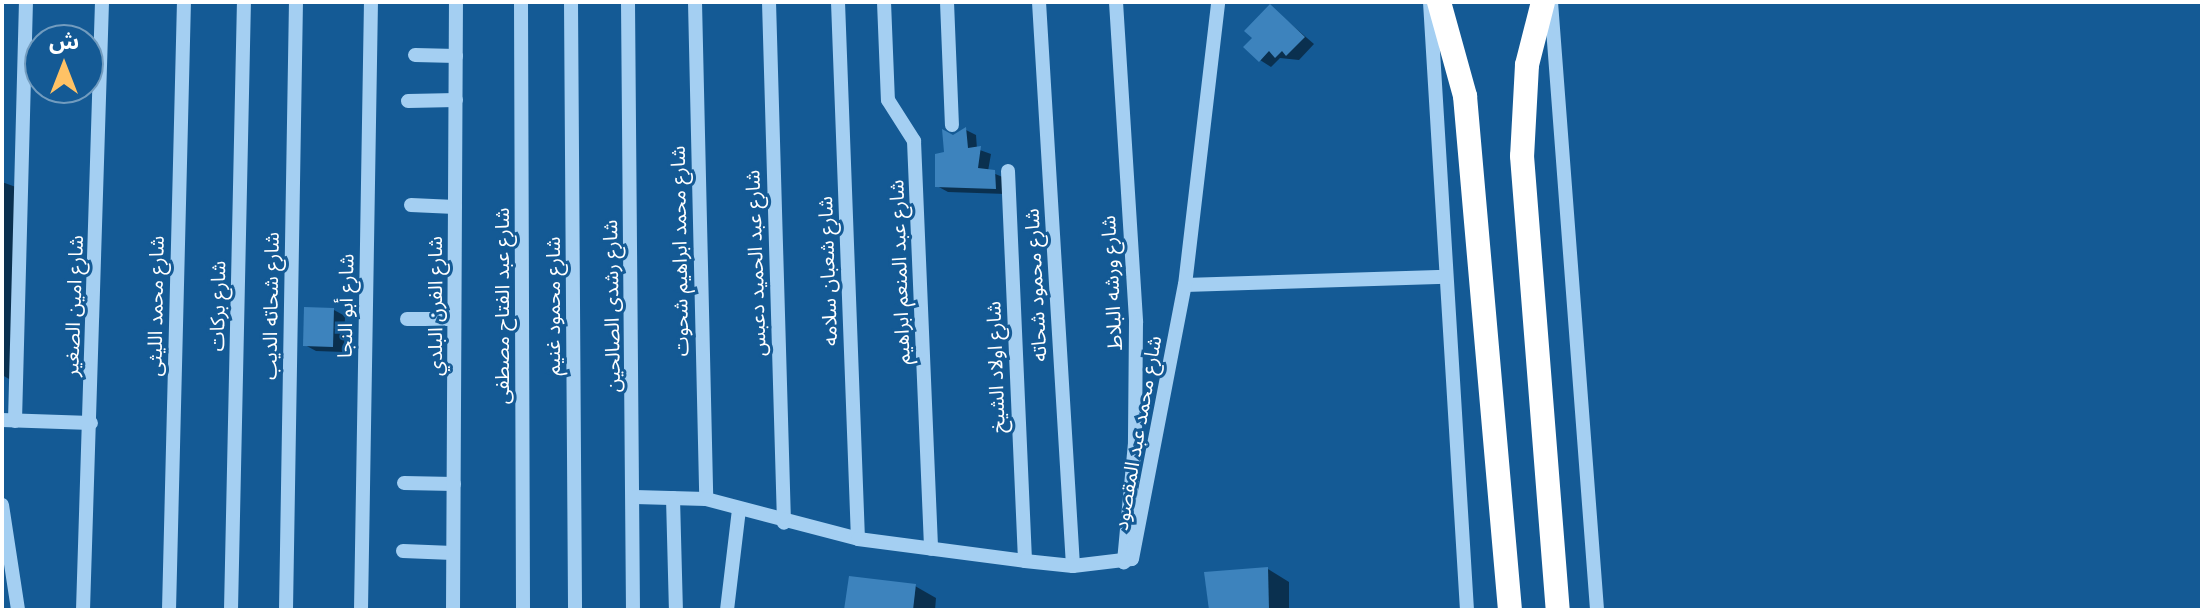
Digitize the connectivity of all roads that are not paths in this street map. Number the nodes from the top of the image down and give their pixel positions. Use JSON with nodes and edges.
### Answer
{"nodes":[{"id":1,"x":26,"y":2,"type":"edge"},
{"id":2,"x":102,"y":2,"type":"edge"},
{"id":3,"x":184,"y":2,"type":"edge"},
{"id":4,"x":244,"y":2,"type":"edge"},
{"id":5,"x":296,"y":2,"type":"edge"},
{"id":6,"x":371,"y":2,"type":"edge"},
{"id":7,"x":456,"y":2,"type":"edge"},
{"id":8,"x":521,"y":2,"type":"edge"},
{"id":9,"x":571,"y":2,"type":"edge"},
{"id":10,"x":628,"y":2,"type":"edge"},
{"id":11,"x":695,"y":2,"type":"edge"},
{"id":12,"x":769,"y":2,"type":"edge"},
{"id":13,"x":838,"y":2,"type":"edge"},
{"id":14,"x":884,"y":2,"type":"edge"},
{"id":15,"x":947,"y":2,"type":"edge"},
{"id":16,"x":1039,"y":2,"type":"edge"},
{"id":17,"x":1116,"y":2,"type":"edge"},
{"id":18,"x":1218,"y":2,"type":"edge"},
{"id":19,"x":1430,"y":2,"type":"edge"},
{"id":20,"x":1439,"y":2,"type":"edge"},
{"id":21,"x":1543,"y":2,"type":"edge"},
{"id":22,"x":1551,"y":2,"type":"edge"},
{"id":23,"x":415,"y":55,"type":"dead end"},
{"id":24,"x":456,"y":56,"type":"junction"},
{"id":25,"x":456,"y":100,"type":"junction"},
{"id":26,"x":408,"y":101,"type":"dead end"},
{"id":27,"x":952,"y":125,"type":"dead end"},
{"id":28,"x":1008,"y":171,"type":"dead end"},
{"id":29,"x":411,"y":205,"type":"dead end"},
{"id":30,"x":455,"y":207,"type":"junction"},
{"id":31,"x":1446,"y":277,"type":"junction"},
{"id":32,"x":1185,"y":285,"type":"junction"},
{"id":33,"x":407,"y":319,"type":"dead end"},
{"id":34,"x":454,"y":319,"type":"junction"},
{"id":35,"x":8,"y":421,"type":"edge"},
{"id":36,"x":91,"y":423,"type":"junction"},
{"id":37,"x":404,"y":483,"type":"dead end"},
{"id":38,"x":454,"y":484,"type":"junction"},
{"id":39,"x":635,"y":497,"type":"junction"},
{"id":40,"x":673,"y":498,"type":"junction"},
{"id":41,"x":706,"y":499,"type":"junction"},
{"id":42,"x":2,"y":505,"type":"edge"},
{"id":43,"x":739,"y":510,"type":"junction"},
{"id":44,"x":784,"y":523,"type":"junction"},
{"id":45,"x":858,"y":539,"type":"junction"},
{"id":46,"x":931,"y":549,"type":"junction"},
{"id":47,"x":403,"y":551,"type":"dead end"},
{"id":48,"x":453,"y":553,"type":"junction"},
{"id":49,"x":1025,"y":561,"type":"junction"},
{"id":50,"x":1124,"y":562,"type":"junction"},
{"id":51,"x":1073,"y":566,"type":"junction"},
{"id":52,"x":18,"y":610,"type":"edge"},
{"id":53,"x":83,"y":610,"type":"edge"},
{"id":54,"x":169,"y":610,"type":"edge"},
{"id":55,"x":231,"y":610,"type":"edge"},
{"id":56,"x":286,"y":610,"type":"edge"},
{"id":57,"x":361,"y":610,"type":"edge"},
{"id":58,"x":453,"y":610,"type":"edge"},
{"id":59,"x":523,"y":610,"type":"edge"},
{"id":60,"x":575,"y":610,"type":"edge"},
{"id":61,"x":633,"y":610,"type":"edge"},
{"id":62,"x":676,"y":610,"type":"edge"},
{"id":63,"x":727,"y":610,"type":"edge"},
{"id":64,"x":1467,"y":610,"type":"edge"},
{"id":65,"x":1510,"y":610,"type":"edge"},
{"id":66,"x":1558,"y":610,"type":"edge"},
{"id":67,"x":1597,"y":610,"type":"edge"}],
"edges":[{"from":1,"to":35,"type":"street"},
{"from":2,"to":36,"type":"street","name":"شارع امين الصغير"},
{"from":3,"to":54,"type":"street","name":"شارع محمد الليثى"},
{"from":4,"to":55,"type":"street","name":"شارع بركات"},
{"from":5,"to":56,"type":"street","name":"شارع شحاته الديب"},
{"from":6,"to":57,"type":"street","name":"شارع أبو النجا"},
{"from":7,"to":24,"type":"street","name":"شارع الفرن البلدي"},
{"from":8,"to":59,"type":"street","name":"شارع عبد الفتاح مصطفى"},
{"from":9,"to":60,"type":"street","name":"شارع محمود غنيم"},
{"from":10,"to":39,"type":"street","name":"شارع رشدى الصالحين"},
{"from":11,"to":41,"type":"street","name":"شارع محمد ابراهيم شحوت"},
{"from":12,"to":44,"type":"street","name":"شارع عبد الحميد دعبس"},
{"from":13,"to":45,"type":"street","name":"شارع شعبان سلامه"},
{"from":14,"to":46,"type":"street","name":"شارع عبد المنعم ابراهيم"},
{"from":15,"to":27,"type":"street"},
{"from":16,"to":51,"type":"street","name":"شارع محمود شحاته"},
{"from":17,"to":50,"type":"street","name":"شارع ورشه البلاط"},
{"from":18,"to":32,"type":"street","name":"شارع محمد عبد المقصود"},
{"from":19,"to":31,"type":"street"},
{"from":20,"to":65,"type":"highway"},
{"from":21,"to":66,"type":"highway"},
{"from":22,"to":67,"type":"street"},
{"from":23,"to":24,"type":"street"},
{"from":24,"to":25,"type":"street","name":"شارع الفرن البلدي"},
{"from":25,"to":26,"type":"street"},
{"from":25,"to":30,"type":"street","name":"شارع الفرن البلدي"},
{"from":28,"to":49,"type":"street","name":"شارع اولاد الشيخ"},
{"from":29,"to":30,"type":"street"},
{"from":30,"to":34,"type":"street","name":"شارع الفرن البلدي"},
{"from":31,"to":32,"type":"street"},
{"from":31,"to":64,"type":"street"},
{"from":32,"to":50,"type":"street","name":"شارع محمد عبد المقصود"},
{"from":33,"to":34,"type":"street"},
{"from":34,"to":38,"type":"street","name":"شارع الفرن البلدي"},
{"from":35,"to":36,"type":"street"},
{"from":36,"to":53,"type":"street","name":"شارع امين الصغير"},
{"from":37,"to":38,"type":"street"},
{"from":38,"to":48,"type":"street","name":"شارع الفرن البلدي"},
{"from":39,"to":40,"type":"street"},
{"from":39,"to":61,"type":"street","name":"شارع رشدى الصالحين"},
{"from":40,"to":41,"type":"street"},
{"from":40,"to":62,"type":"street"},
{"from":41,"to":43,"type":"street"},
{"from":42,"to":52,"type":"street"},
{"from":43,"to":44,"type":"street"},
{"from":43,"to":63,"type":"street"},
{"from":44,"to":45,"type":"street"},
{"from":45,"to":46,"type":"street"},
{"from":46,"to":49,"type":"street"},
{"from":47,"to":48,"type":"street"},
{"from":48,"to":58,"type":"street","name":"شارع الفرن البلدي"},
{"from":49,"to":51,"type":"street"},
{"from":50,"to":51,"type":"street"}]}
